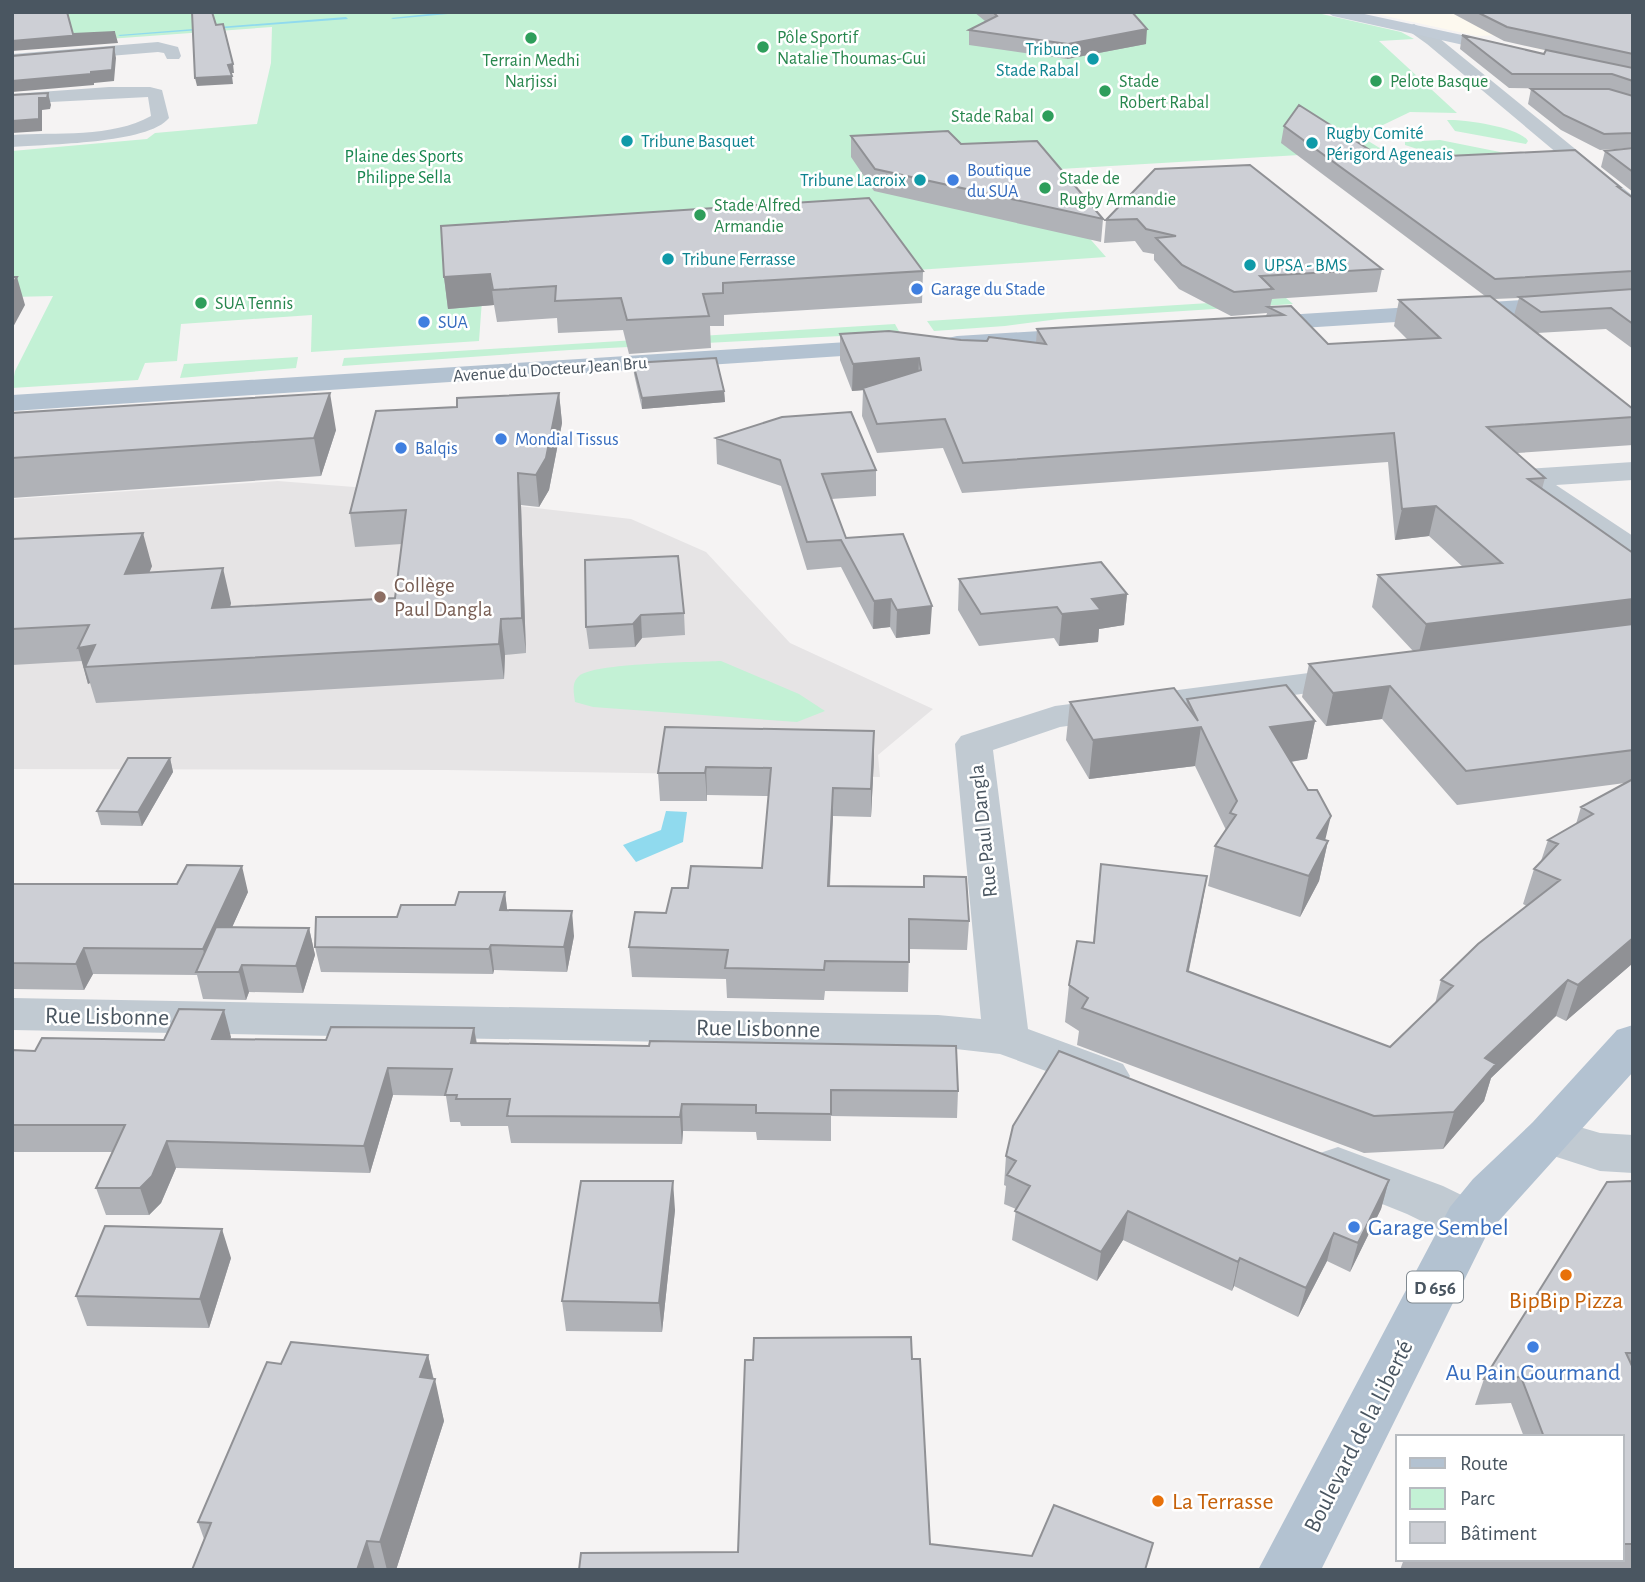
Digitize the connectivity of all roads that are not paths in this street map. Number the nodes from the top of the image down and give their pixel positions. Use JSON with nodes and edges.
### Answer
{"nodes":[{"id":1,"x":1334,"y":12,"type":"edge"},
{"id":2,"x":1414,"y":29,"type":"junction"},
{"id":3,"x":1530,"y":54,"type":"edge"},
{"id":4,"x":173,"y":56,"type":"dead end"},
{"id":5,"x":12,"y":59,"type":"edge"},
{"id":6,"x":1498,"y":96,"type":"junction"},
{"id":7,"x":1526,"y":96,"type":"edge"},
{"id":8,"x":12,"y":99,"type":"edge"},
{"id":9,"x":12,"y":141,"type":"edge"},
{"id":10,"x":1609,"y":158,"type":"edge"},
{"id":11,"x":1575,"y":160,"type":"junction"},
{"id":12,"x":1633,"y":207,"type":"edge"},
{"id":13,"x":1633,"y":289,"type":"edge"},
{"id":14,"x":1633,"y":300,"type":"edge"},
{"id":15,"x":1521,"y":307,"type":"junction"},
{"id":16,"x":1227,"y":326,"type":"edge"},
{"id":17,"x":1119,"y":333,"type":"edge"},
{"id":18,"x":12,"y":403,"type":"edge"},
{"id":19,"x":1633,"y":471,"type":"edge"},
{"id":20,"x":1569,"y":474,"type":"junction"},
{"id":21,"x":1633,"y":539,"type":"edge"},
{"id":22,"x":1633,"y":550,"type":"edge"},
{"id":23,"x":1385,"y":674,"type":"edge"},
{"id":24,"x":12,"y":1014,"type":"edge"},
{"id":25,"x":1006,"y":1038,"type":"junction"},
{"id":26,"x":1633,"y":1041,"type":"edge"},
{"id":27,"x":1141,"y":1090,"type":"edge"},
{"id":28,"x":1549,"y":1136,"type":"junction"},
{"id":29,"x":1296,"y":1150,"type":"edge"},
{"id":30,"x":1633,"y":1154,"type":"edge"},
{"id":31,"x":1468,"y":1221,"type":"junction"},
{"id":32,"x":1289,"y":1570,"type":"edge"}],
"edges":[{"from":1,"to":2,"type":"street"},
{"from":2,"to":3,"type":"street"},
{"from":2,"to":6,"type":"street"},
{"from":4,"to":5,"type":"street"},
{"from":6,"to":7,"type":"street"},
{"from":6,"to":11,"type":"street"},
{"from":8,"to":9,"type":"street"},
{"from":10,"to":11,"type":"street"},
{"from":11,"to":12,"type":"street"},
{"from":13,"to":15,"type":"main road"},
{"from":14,"to":15,"type":"main road"},
{"from":15,"to":16,"type":"main road"},
{"from":17,"to":18,"type":"main road","name":"Avenue du Docteur Jean Bru"},
{"from":19,"to":20,"type":"street"},
{"from":20,"to":21,"type":"street"},
{"from":20,"to":22,"type":"street"},
{"from":23,"to":25,"type":"street","name":"Rue Paul Dangla"},
{"from":24,"to":25,"type":"street","name":"Rue Lisbonne"},
{"from":25,"to":27,"type":"street","name":"Rue Lisbonne"},
{"from":26,"to":28,"type":"main road","name":"Boulevard de la Liberté","number":"D 656"},
{"from":28,"to":30,"type":"street"},
{"from":28,"to":31,"type":"main road","name":"Boulevard de la Liberté","number":"D 656"},
{"from":29,"to":31,"type":"street"},
{"from":31,"to":32,"type":"main road","name":"Boulevard de la Liberté","number":"D 656"}]}
